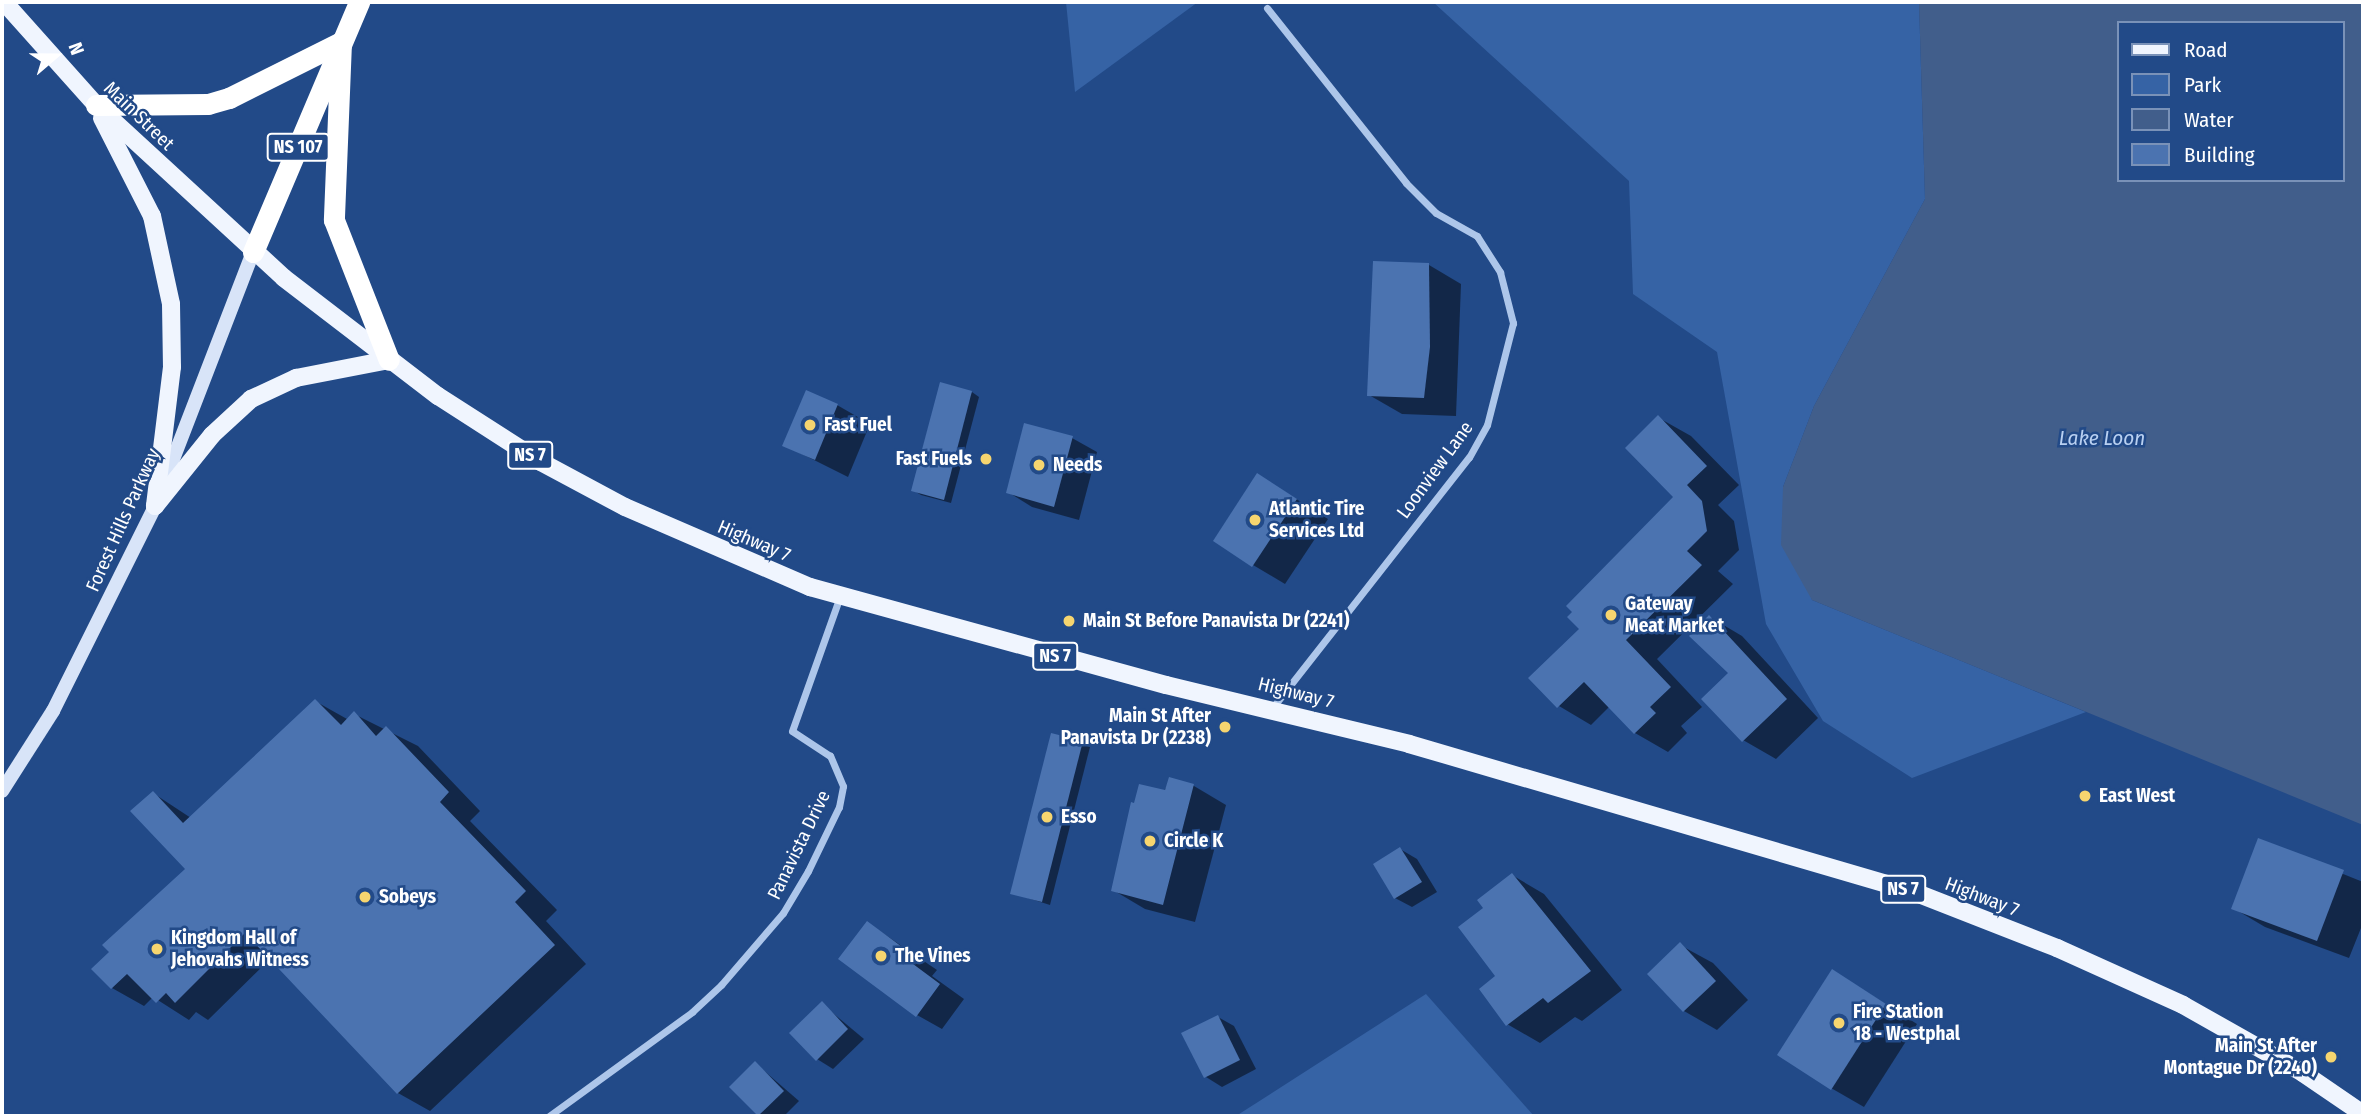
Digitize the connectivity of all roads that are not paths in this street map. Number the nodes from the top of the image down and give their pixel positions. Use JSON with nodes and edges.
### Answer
{"nodes":[{"id":1,"x":4,"y":2,"type":"edge"},
{"id":2,"x":359,"y":2,"type":"edge"},
{"id":3,"x":1267,"y":8,"type":"dead end"},
{"id":4,"x":341,"y":42,"type":"junction"},
{"id":5,"x":96,"y":106,"type":"junction"},
{"id":6,"x":253,"y":252,"type":"junction"},
{"id":7,"x":389,"y":360,"type":"junction"},
{"id":8,"x":155,"y":506,"type":"junction"},
{"id":9,"x":840,"y":596,"type":"junction"},
{"id":10,"x":1272,"y":708,"type":"junction"},
{"id":11,"x":2,"y":791,"type":"edge"},
{"id":12,"x":2363,"y":1114,"type":"edge"},
{"id":13,"x":549,"y":1116,"type":"edge"}],
"edges":[{"from":1,"to":5,"type":"main road","name":"Main Street","number":"NS 7"},
{"from":2,"to":4,"type":"highway","number":"NS 107"},
{"from":3,"to":10,"type":"street","name":"Loonview Lane"},
{"from":4,"to":5,"type":"highway"},
{"from":4,"to":6,"type":"highway","number":"NS 107"},
{"from":4,"to":7,"type":"highway"},
{"from":5,"to":6,"type":"main road","name":"Main Street","number":"NS 7"},
{"from":5,"to":8,"type":"main road"},
{"from":6,"to":7,"type":"main road","name":"Highway 7","number":"NS 7"},
{"from":6,"to":8,"type":"main road","name":"Forest Hills Parkway"},
{"from":7,"to":8,"type":"main road"},
{"from":7,"to":9,"type":"main road","name":"Highway 7","number":"NS 7"},
{"from":8,"to":11,"type":"main road","name":"Forest Hills Parkway"},
{"from":9,"to":10,"type":"main road","name":"Highway 7","number":"NS 7"},
{"from":9,"to":13,"type":"street","name":"Panavista Drive"},
{"from":10,"to":12,"type":"main road","name":"Highway 7","number":"NS 7"}]}
